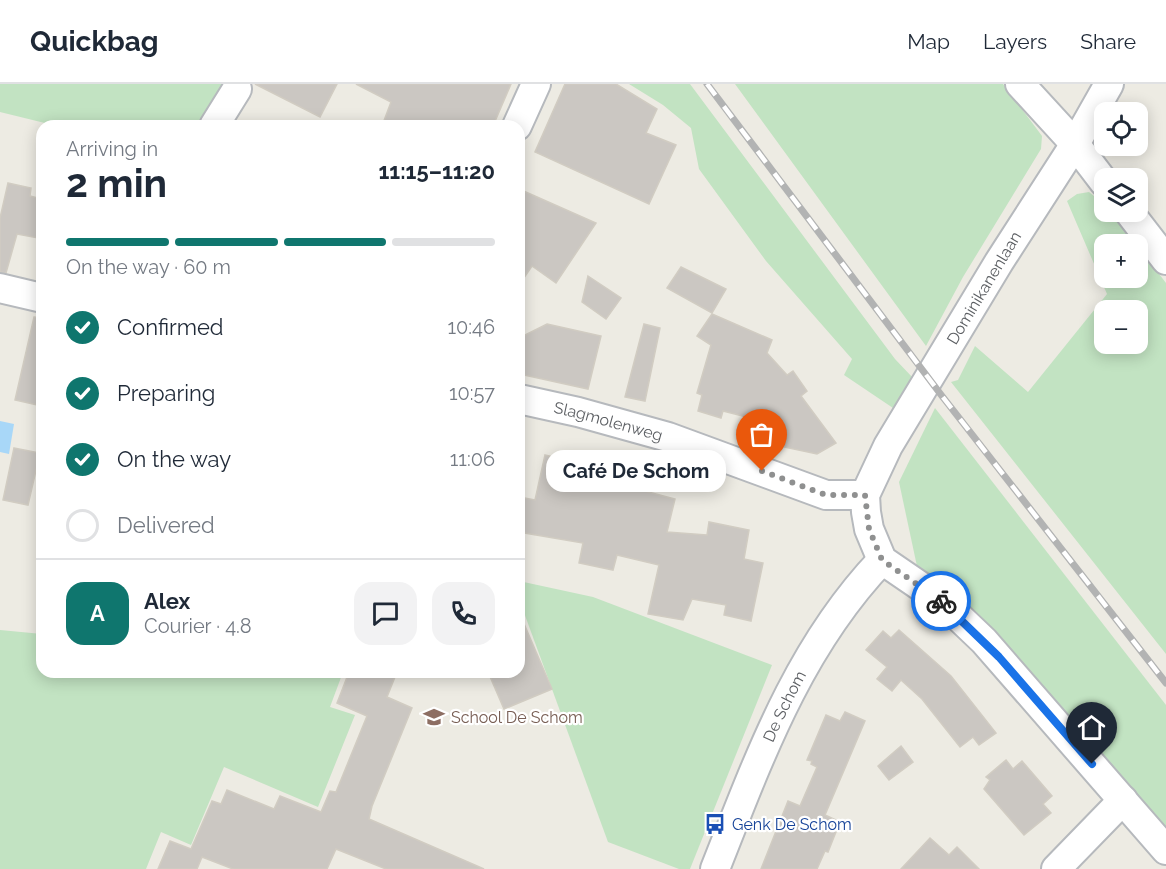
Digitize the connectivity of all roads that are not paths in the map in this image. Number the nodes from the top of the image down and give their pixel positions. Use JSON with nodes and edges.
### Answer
{"nodes":[{"id":1,"x":536,"y":84,"type":"edge"},
{"id":2,"x":1020,"y":84,"type":"edge"},
{"id":3,"x":1109,"y":84,"type":"edge"},
{"id":4,"x":237,"y":89,"type":"dead end"},
{"id":5,"x":218,"y":120,"type":"edge"},
{"id":6,"x":520,"y":120,"type":"edge"},
{"id":7,"x":1075,"y":144,"type":"junction"},
{"id":8,"x":1094,"y":169,"type":"edge"},
{"id":9,"x":1137,"y":222,"type":"edge"},
{"id":10,"x":1166,"y":260,"type":"edge"},
{"id":11,"x":0,"y":288,"type":"edge"},
{"id":12,"x":36,"y":297,"type":"edge"},
{"id":13,"x":525,"y":400,"type":"edge"},
{"id":14,"x":865,"y":495,"type":"junction"},
{"id":15,"x":882,"y":560,"type":"junction"},
{"id":16,"x":1123,"y":800,"type":"junction"},
{"id":17,"x":1166,"y":850,"type":"edge"},
{"id":18,"x":716,"y":869,"type":"edge"},
{"id":19,"x":1056,"y":869,"type":"edge"}],
"edges":[{"from":1,"to":6,"type":"street"},
{"from":2,"to":7,"type":"street"},
{"from":3,"to":7,"type":"street","name":"Dominikanenlaan"},
{"from":4,"to":5,"type":"street"},
{"from":7,"to":8,"type":"street"},
{"from":7,"to":14,"type":"street","name":"Dominikanenlaan"},
{"from":9,"to":10,"type":"street"},
{"from":11,"to":12,"type":"street"},
{"from":13,"to":14,"type":"street","name":"Slagmolenweg"},
{"from":14,"to":15,"type":"street"},
{"from":15,"to":16,"type":"street"},
{"from":15,"to":18,"type":"street","name":"De Schom"},
{"from":16,"to":17,"type":"street"},
{"from":16,"to":19,"type":"street"}]}
